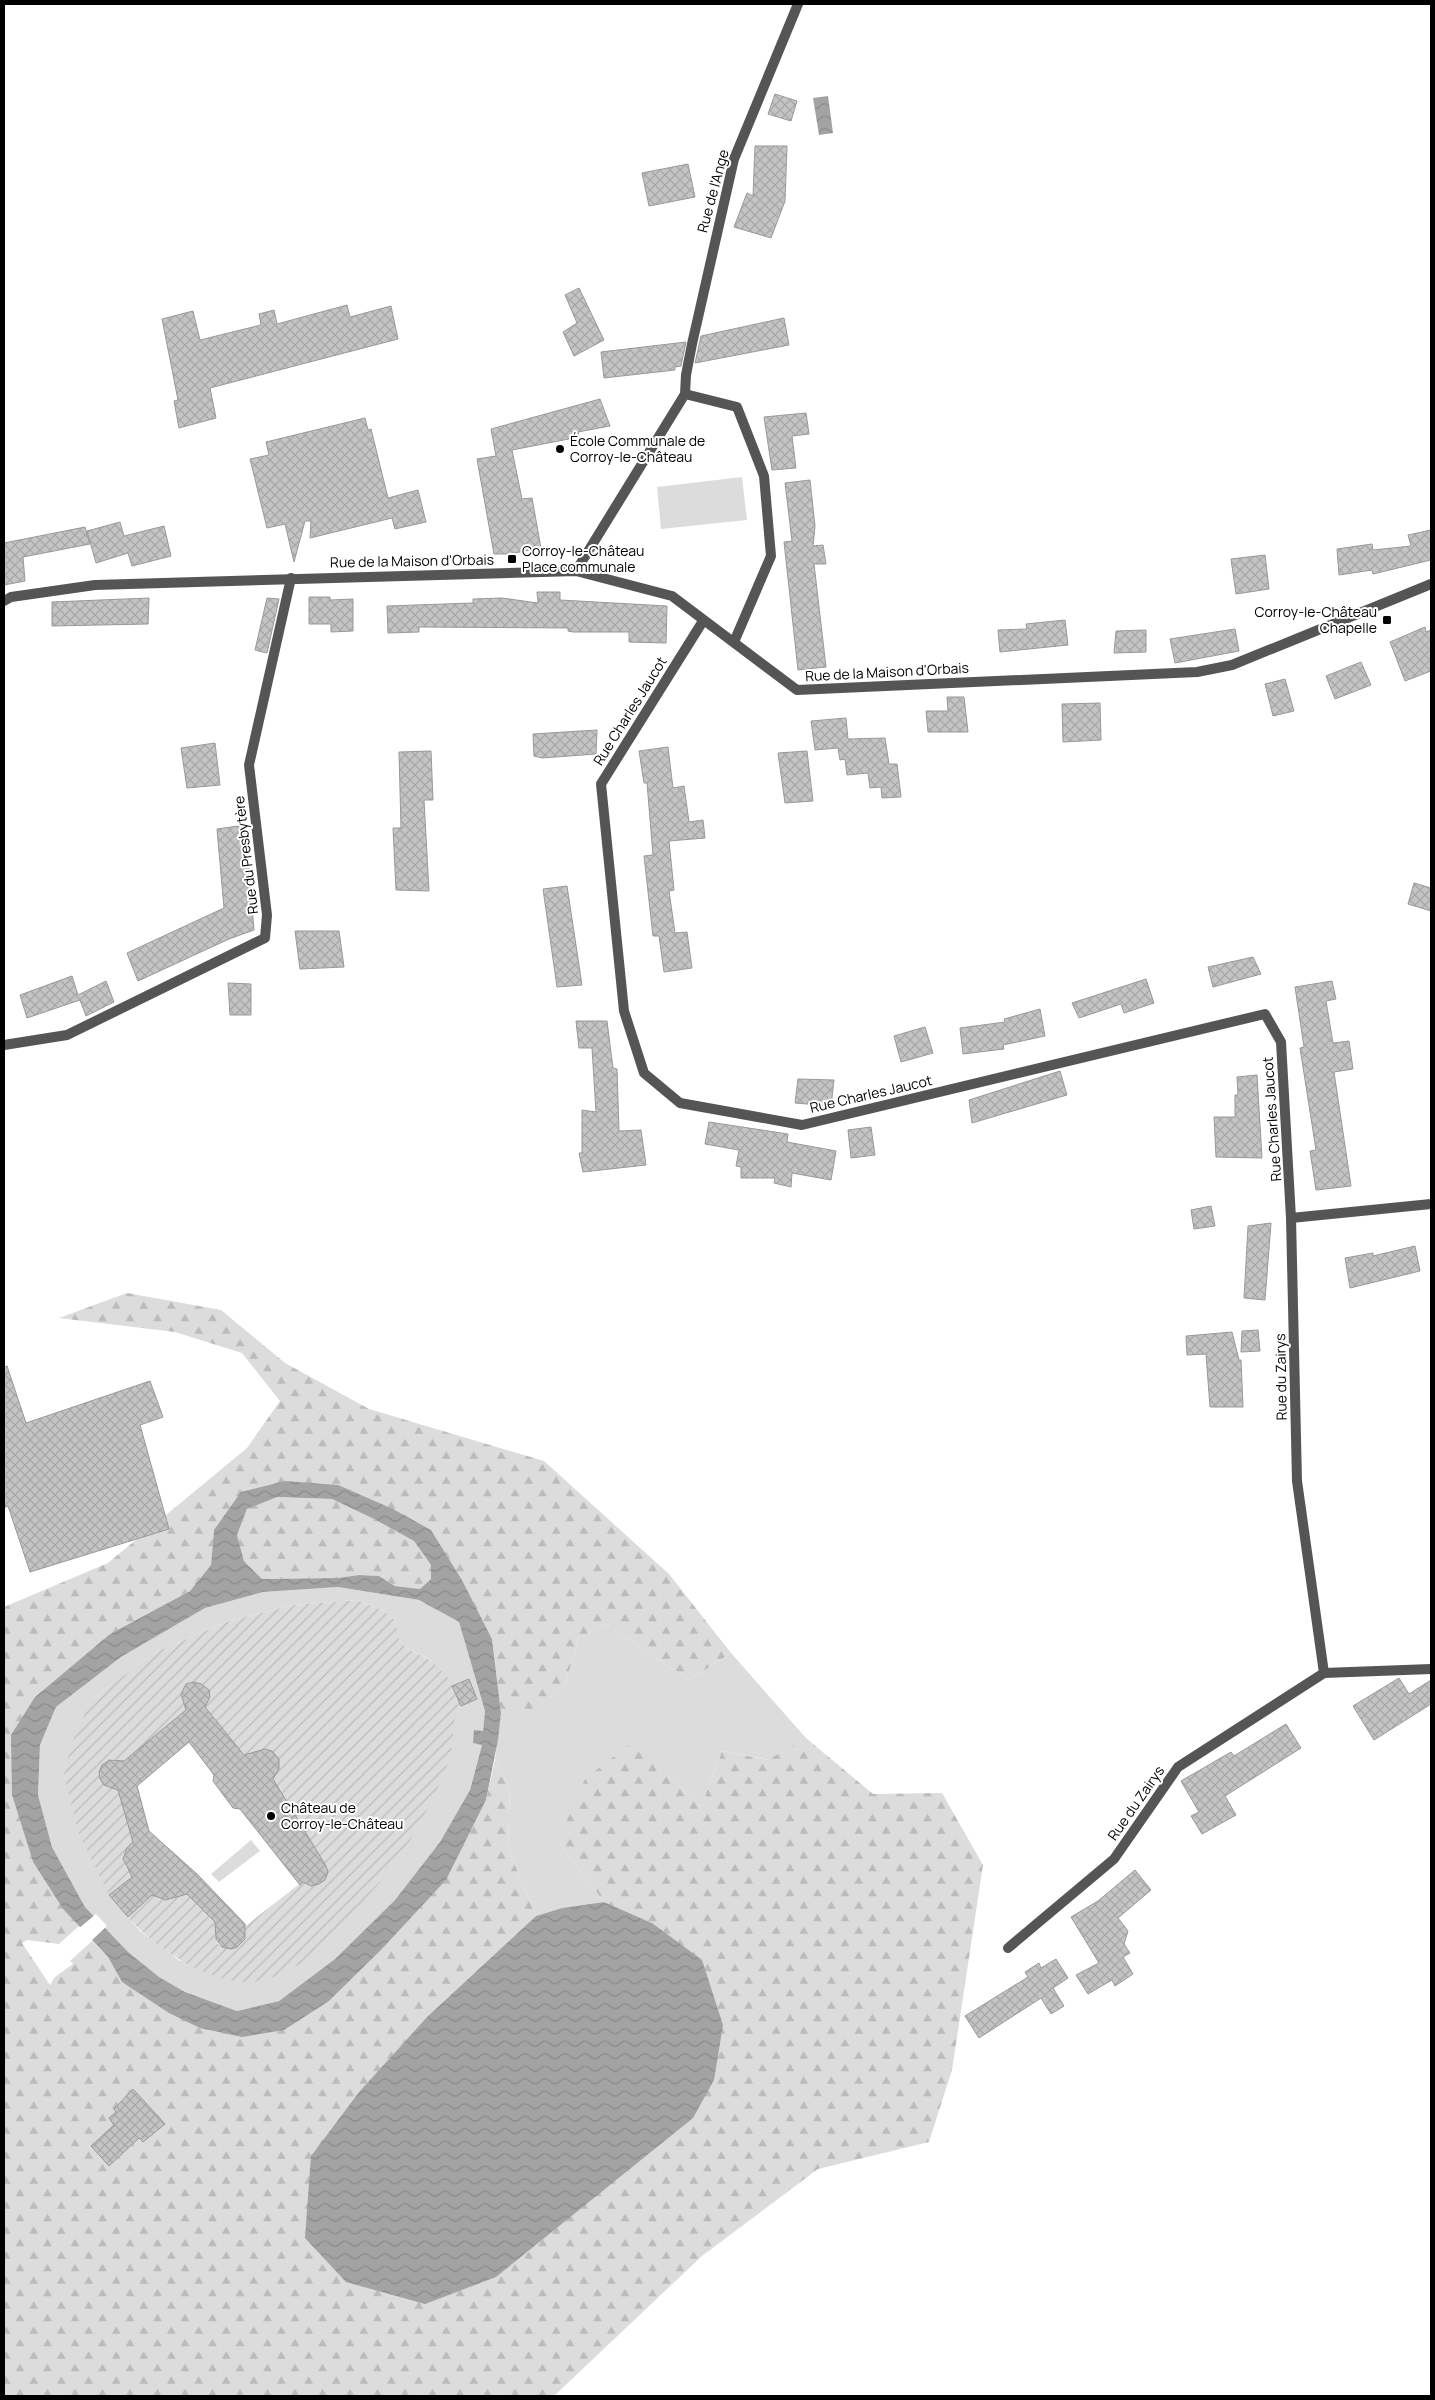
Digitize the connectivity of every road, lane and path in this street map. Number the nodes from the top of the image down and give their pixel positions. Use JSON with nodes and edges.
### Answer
{"nodes":[{"id":1,"x":798,"y":4,"type":"edge"},
{"id":2,"x":685,"y":394,"type":"junction"},
{"id":3,"x":576,"y":571,"type":"junction"},
{"id":4,"x":291,"y":578,"type":"junction"},
{"id":5,"x":1431,"y":584,"type":"edge"},
{"id":6,"x":4,"y":601,"type":"edge"},
{"id":7,"x":703,"y":621,"type":"junction"},
{"id":8,"x":734,"y":642,"type":"junction"},
{"id":9,"x":4,"y":1045,"type":"edge"},
{"id":10,"x":1431,"y":1204,"type":"edge"},
{"id":11,"x":1291,"y":1218,"type":"junction"},
{"id":12,"x":1431,"y":1669,"type":"edge"},
{"id":13,"x":1324,"y":1673,"type":"junction"},
{"id":14,"x":1008,"y":1948,"type":"dead end"}],
"edges":[{"from":1,"to":2,"type":"street","name":"Rue de l'Ange"},
{"from":2,"to":3,"type":"street"},
{"from":2,"to":8,"type":"street"},
{"from":3,"to":4,"type":"street","name":"Rue de la Maison d'Orbais"},
{"from":3,"to":7,"type":"street","name":"Rue de la Maison d'Orbais"},
{"from":4,"to":6,"type":"street","name":"Rue de la Maison d'Orbais"},
{"from":4,"to":9,"type":"street","name":"Rue du Presbytère"},
{"from":5,"to":8,"type":"street","name":"Rue de la Maison d'Orbais"},
{"from":7,"to":8,"type":"street","name":"Rue de la Maison d'Orbais"},
{"from":7,"to":11,"type":"street","name":"Rue Charles Jaucot"},
{"from":10,"to":11,"type":"street"},
{"from":11,"to":13,"type":"street","name":"Rue du Zairys"},
{"from":12,"to":13,"type":"street"},
{"from":13,"to":14,"type":"street","name":"Rue du Zairys"}]}
